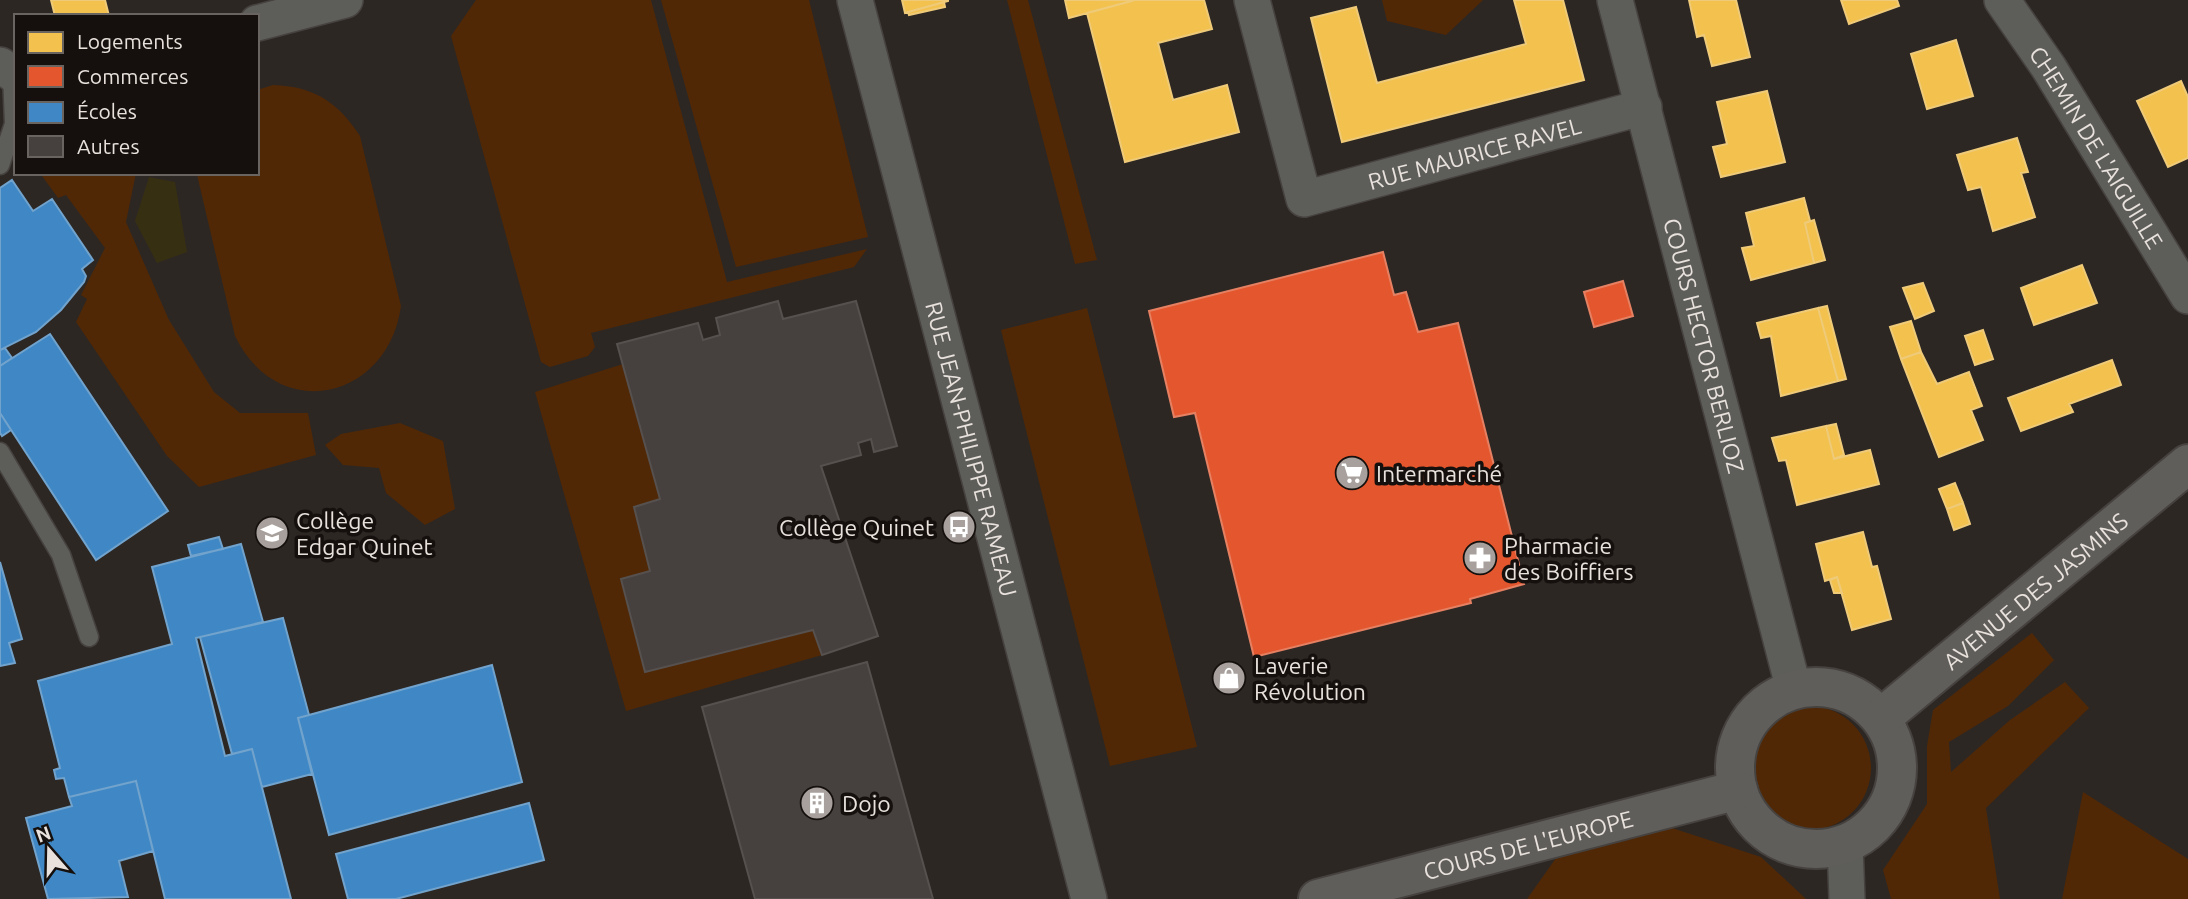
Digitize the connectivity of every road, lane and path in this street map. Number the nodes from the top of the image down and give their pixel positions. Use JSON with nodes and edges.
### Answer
{"nodes":[{"id":1,"x":345,"y":0,"type":"edge"},
{"id":2,"x":855,"y":0,"type":"edge"},
{"id":3,"x":1252,"y":0,"type":"edge"},
{"id":4,"x":1615,"y":0,"type":"edge"},
{"id":5,"x":2002,"y":0,"type":"edge"},
{"id":6,"x":259,"y":22,"type":"edge"},
{"id":7,"x":9,"y":71,"type":"edge"},
{"id":8,"x":1644,"y":107,"type":"junction"},
{"id":9,"x":0,"y":166,"type":"edge"},
{"id":10,"x":2188,"y":296,"type":"edge"},
{"id":11,"x":0,"y":452,"type":"edge"},
{"id":12,"x":2188,"y":464,"type":"edge"},
{"id":13,"x":89,"y":637,"type":"dead end"},
{"id":14,"x":1794,"y":690,"type":"junction"},
{"id":15,"x":1881,"y":718,"type":"junction"},
{"id":16,"x":1738,"y":790,"type":"junction"},
{"id":17,"x":1845,"y":844,"type":"junction"},
{"id":18,"x":1089,"y":899,"type":"edge"},
{"id":19,"x":1318,"y":899,"type":"edge"},
{"id":20,"x":1847,"y":899,"type":"edge"}],
"edges":[{"from":1,"to":6,"type":"street"},
{"from":2,"to":18,"type":"street","name":"RUE JEAN-PHILIPPE RAMEAU"},
{"from":3,"to":8,"type":"street","name":"RUE MAURICE RAVEL"},
{"from":4,"to":8,"type":"street","name":"COURS HECTOR BERLIOZ"},
{"from":5,"to":10,"type":"street","name":"CHEMIN DE L'AIGUILLE"},
{"from":7,"to":9,"type":"lane"},
{"from":8,"to":14,"type":"street","name":"COURS HECTOR BERLIOZ"},
{"from":11,"to":13,"type":"lane"},
{"from":12,"to":15,"type":"street","name":"AVENUE DES JASMINS"},
{"from":14,"to":15,"type":"street"},
{"from":14,"to":16,"type":"street"},
{"from":15,"to":17,"type":"street"},
{"from":16,"to":17,"type":"street"},
{"from":16,"to":19,"type":"street","name":"COURS DE L'EUROPE"},
{"from":17,"to":20,"type":"street"}]}
